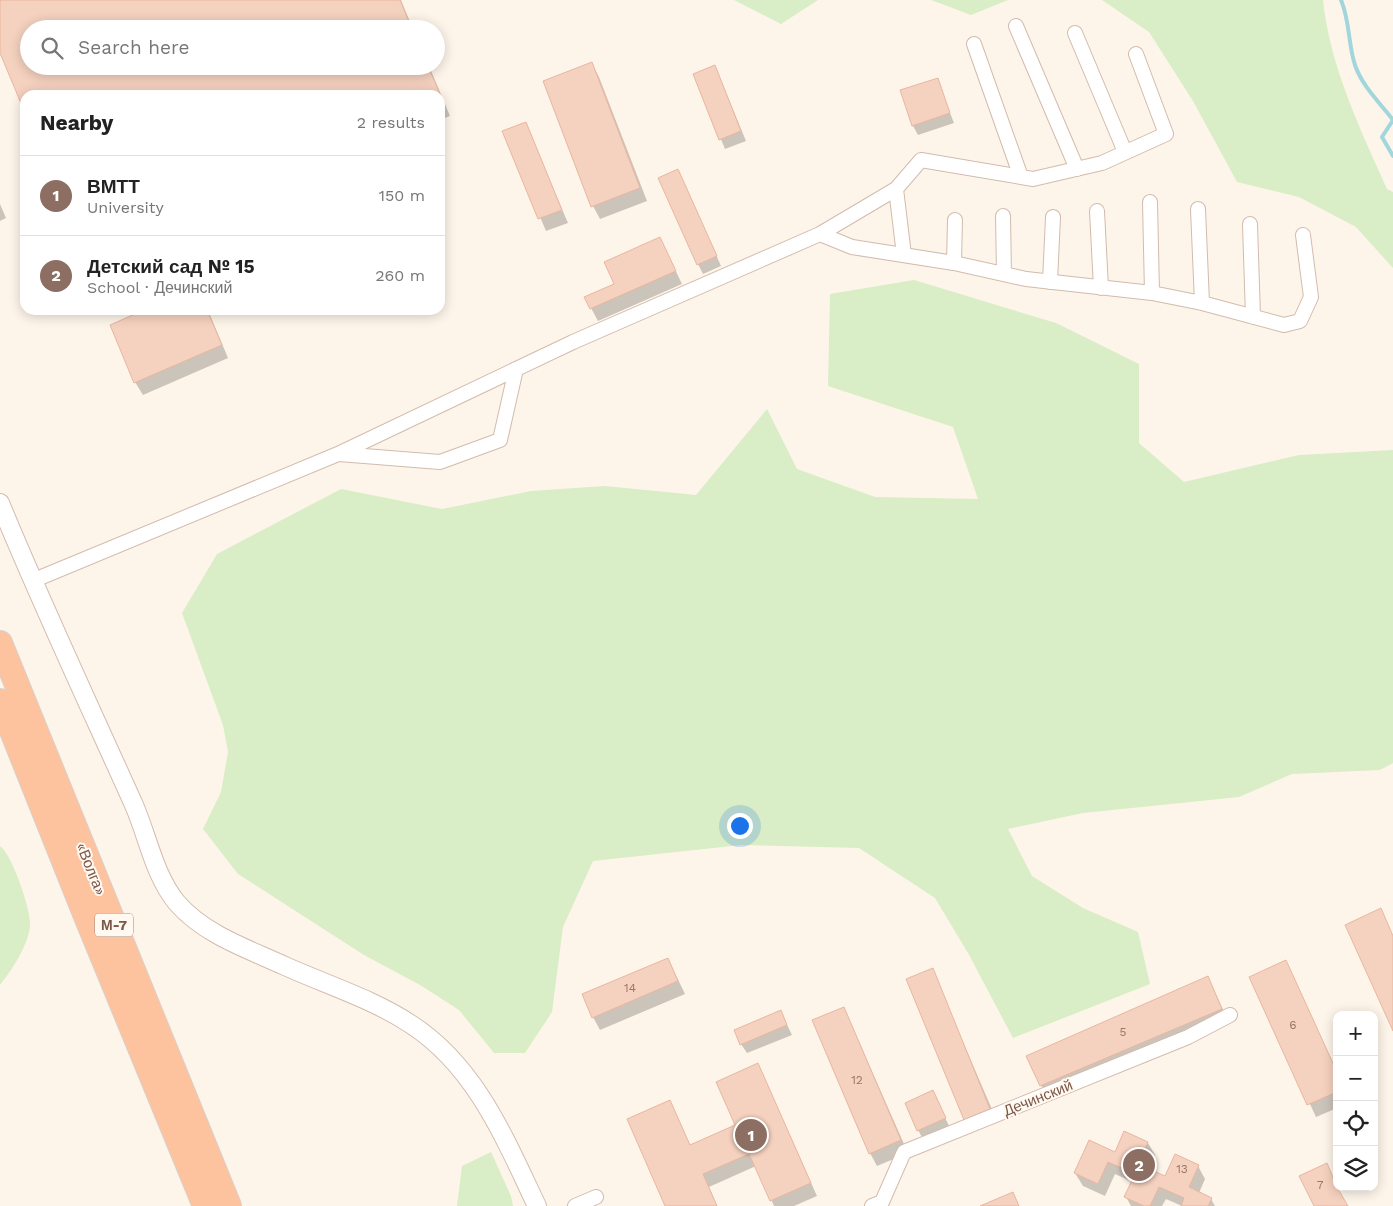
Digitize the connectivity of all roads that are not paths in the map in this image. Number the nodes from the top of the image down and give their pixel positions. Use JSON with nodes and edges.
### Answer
{"nodes":[{"id":1,"x":1016,"y":26,"type":"dead end"},
{"id":2,"x":1075,"y":33,"type":"dead end"},
{"id":3,"x":974,"y":44,"type":"dead end"},
{"id":4,"x":1136,"y":54,"type":"dead end"},
{"id":5,"x":1125,"y":152,"type":"junction"},
{"id":6,"x":1077,"y":169,"type":"junction"},
{"id":7,"x":1021,"y":177,"type":"junction"},
{"id":8,"x":896,"y":189,"type":"junction"},
{"id":9,"x":1150,"y":202,"type":"dead end"},
{"id":10,"x":1198,"y":209,"type":"dead end"},
{"id":11,"x":1097,"y":211,"type":"dead end"},
{"id":12,"x":1003,"y":216,"type":"dead end"},
{"id":13,"x":1053,"y":217,"type":"dead end"},
{"id":14,"x":955,"y":220,"type":"dead end"},
{"id":15,"x":1250,"y":224,"type":"dead end"},
{"id":16,"x":820,"y":234,"type":"junction"},
{"id":17,"x":1303,"y":236,"type":"dead end"},
{"id":18,"x":904,"y":255,"type":"junction"},
{"id":19,"x":954,"y":262,"type":"junction"},
{"id":20,"x":1004,"y":274,"type":"junction"},
{"id":21,"x":1050,"y":282,"type":"junction"},
{"id":22,"x":1102,"y":288,"type":"junction"},
{"id":23,"x":1152,"y":294,"type":"junction"},
{"id":24,"x":1202,"y":303,"type":"junction"},
{"id":25,"x":1252,"y":317,"type":"junction"},
{"id":26,"x":516,"y":369,"type":"junction"},
{"id":27,"x":338,"y":454,"type":"junction"},
{"id":28,"x":0,"y":503,"type":"edge"},
{"id":29,"x":32,"y":580,"type":"junction"},
{"id":30,"x":0,"y":643,"type":"edge"},
{"id":31,"x":0,"y":701,"type":"edge"},
{"id":32,"x":1230,"y":1015,"type":"dead end"},
{"id":33,"x":596,"y":1198,"type":"dead end"},
{"id":34,"x":205,"y":1206,"type":"edge"},
{"id":35,"x":229,"y":1206,"type":"edge"},
{"id":36,"x":537,"y":1206,"type":"edge"},
{"id":37,"x":575,"y":1206,"type":"edge"},
{"id":38,"x":872,"y":1206,"type":"edge"}],
"edges":[{"from":1,"to":6,"type":"street"},
{"from":2,"to":5,"type":"street"},
{"from":3,"to":7,"type":"street"},
{"from":4,"to":5,"type":"street"},
{"from":5,"to":6,"type":"street"},
{"from":6,"to":7,"type":"street"},
{"from":7,"to":8,"type":"street"},
{"from":8,"to":16,"type":"street"},
{"from":8,"to":18,"type":"street"},
{"from":9,"to":23,"type":"street"},
{"from":10,"to":24,"type":"street"},
{"from":11,"to":22,"type":"street"},
{"from":12,"to":20,"type":"street"},
{"from":13,"to":21,"type":"street"},
{"from":14,"to":19,"type":"street"},
{"from":15,"to":25,"type":"street"},
{"from":16,"to":18,"type":"street"},
{"from":16,"to":26,"type":"street"},
{"from":17,"to":25,"type":"street"},
{"from":18,"to":19,"type":"street"},
{"from":19,"to":20,"type":"street"},
{"from":20,"to":21,"type":"street"},
{"from":21,"to":22,"type":"street"},
{"from":22,"to":23,"type":"street"},
{"from":23,"to":24,"type":"street"},
{"from":24,"to":25,"type":"street"},
{"from":26,"to":27,"type":"street"},
{"from":26,"to":27,"type":"street"},
{"from":27,"to":29,"type":"street"},
{"from":28,"to":29,"type":"street"},
{"from":29,"to":36,"type":"street"},
{"from":30,"to":35,"type":"highway","name":"«Волга»","number":"М-7"},
{"from":31,"to":34,"type":"highway","name":"«Волга»","number":"М-7"},
{"from":32,"to":38,"type":"street","name":"Дечинский"},
{"from":33,"to":37,"type":"street"}]}
